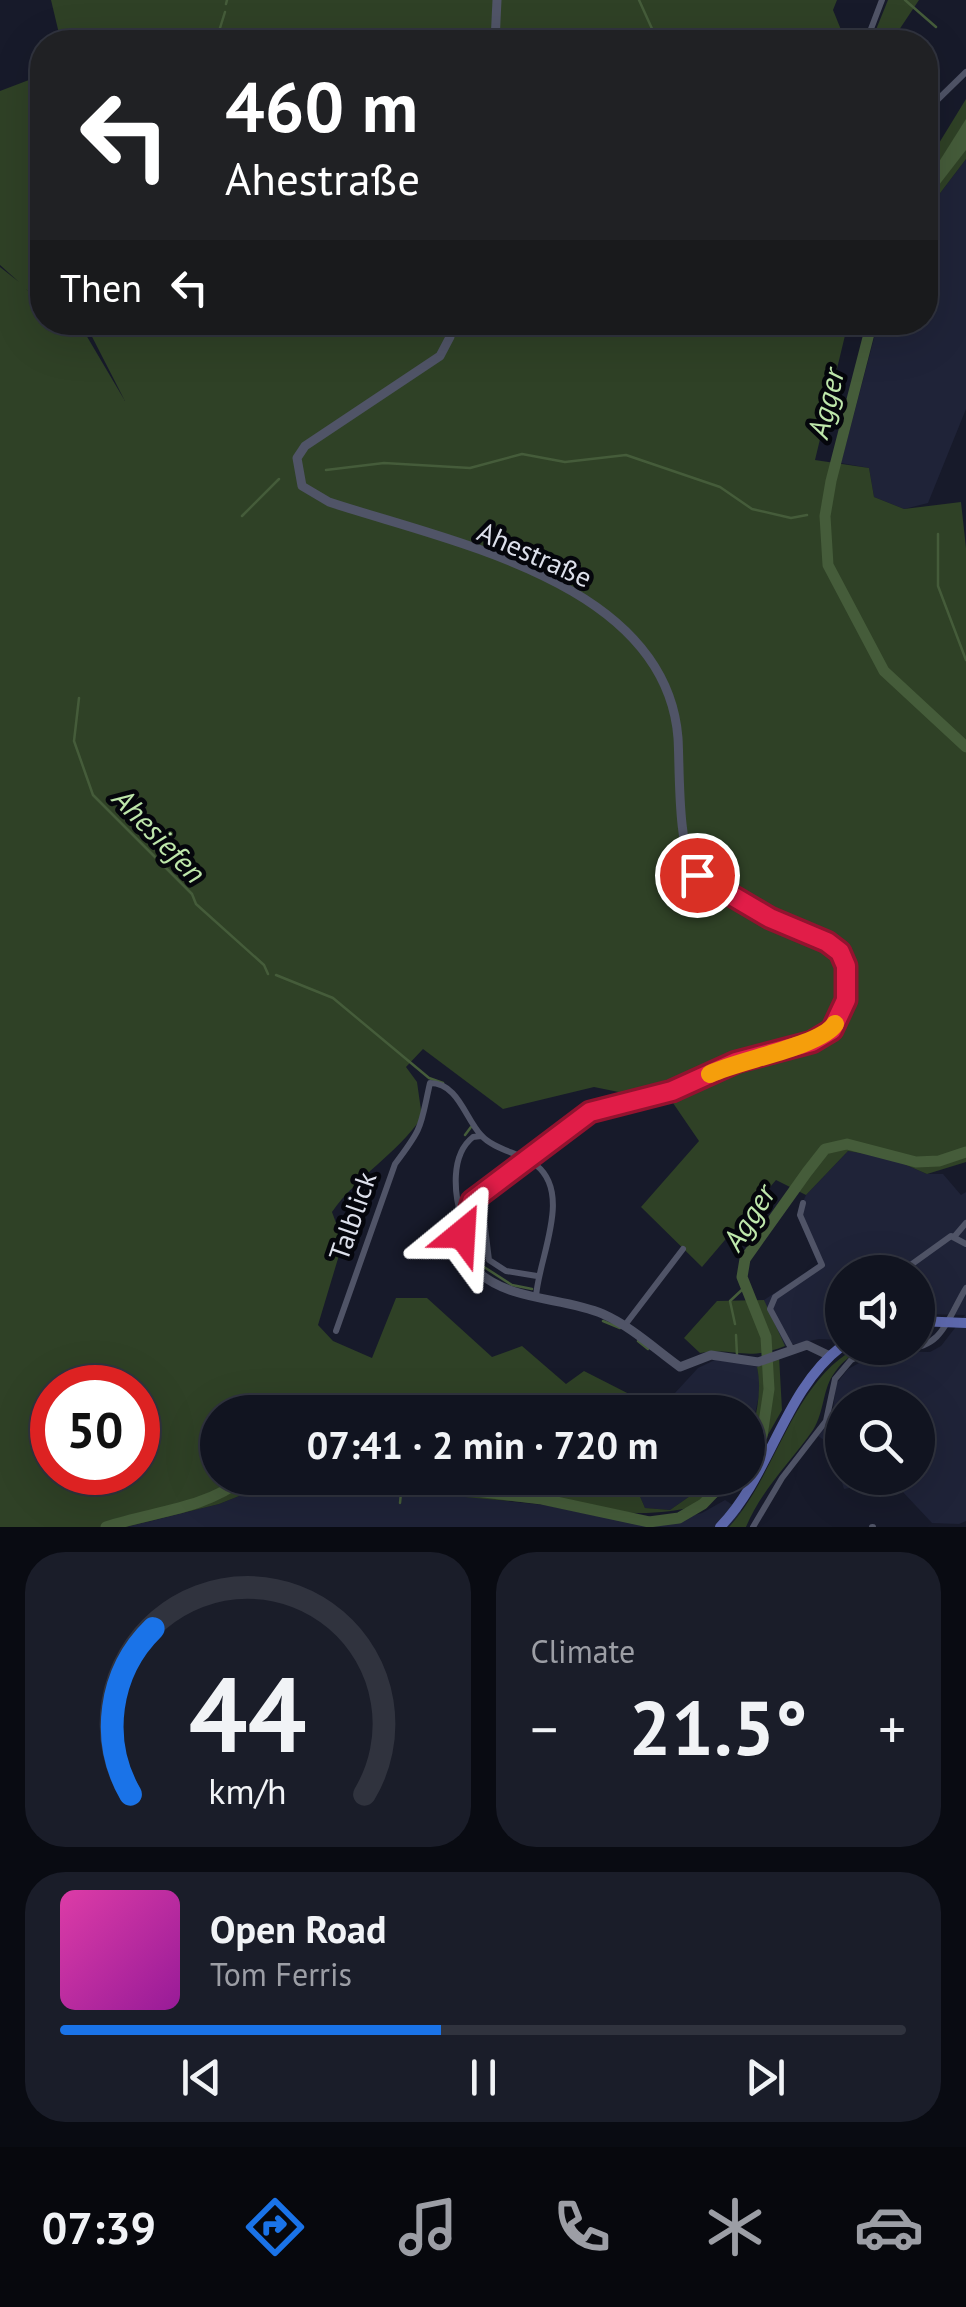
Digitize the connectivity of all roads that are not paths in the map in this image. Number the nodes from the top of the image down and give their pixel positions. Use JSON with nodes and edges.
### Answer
{"nodes":[{"id":1,"x":497,"y":0,"type":"edge"},
{"id":2,"x":882,"y":0,"type":"edge"},
{"id":3,"x":495,"y":30,"type":"edge"},
{"id":4,"x":871,"y":30,"type":"edge"},
{"id":5,"x":966,"y":72,"type":"edge"},
{"id":6,"x":938,"y":99,"type":"edge"},
{"id":7,"x":450,"y":335,"type":"edge"},
{"id":8,"x":481,"y":1136,"type":"junction"},
{"id":9,"x":523,"y":1159,"type":"junction"},
{"id":10,"x":804,"y":1203,"type":"dead end"},
{"id":11,"x":484,"y":1211,"type":"dead end"},
{"id":12,"x":463,"y":1223,"type":"junction"},
{"id":13,"x":966,"y":1223,"type":"edge"},
{"id":14,"x":950,"y":1238,"type":"junction"},
{"id":15,"x":483,"y":1240,"type":"junction"},
{"id":16,"x":966,"y":1244,"type":"edge"},
{"id":17,"x":682,"y":1250,"type":"dead end"},
{"id":18,"x":926,"y":1255,"type":"edge"},
{"id":19,"x":476,"y":1270,"type":"junction"},
{"id":20,"x":538,"y":1276,"type":"junction"},
{"id":21,"x":966,"y":1288,"type":"edge"},
{"id":22,"x":536,"y":1297,"type":"junction"},
{"id":23,"x":935,"y":1322,"type":"edge"},
{"id":24,"x":948,"y":1322,"type":"junction"},
{"id":25,"x":966,"y":1323,"type":"edge"},
{"id":26,"x":625,"y":1325,"type":"junction"},
{"id":27,"x":336,"y":1331,"type":"dead end"},
{"id":28,"x":935,"y":1338,"type":"edge"},
{"id":29,"x":791,"y":1348,"type":"junction"},
{"id":30,"x":825,"y":1352,"type":"edge"},
{"id":31,"x":825,"y":1364,"type":"edge"},
{"id":32,"x":847,"y":1365,"type":"edge"},
{"id":33,"x":720,"y":1527,"type":"edge"},
{"id":34,"x":754,"y":1527,"type":"edge"}],
"edges":[{"from":1,"to":3,"type":"main road"},
{"from":2,"to":4,"type":"street"},
{"from":5,"to":6,"type":"street"},
{"from":7,"to":9,"type":"main road","name":"Ahestraße"},
{"from":8,"to":9,"type":"street","name":"Talblick"},
{"from":8,"to":12,"type":"street"},
{"from":8,"to":27,"type":"street","name":"Talblick"},
{"from":9,"to":12,"type":"main road","name":"Ahestraße"},
{"from":9,"to":20,"type":"street"},
{"from":10,"to":29,"type":"street"},
{"from":11,"to":15,"type":"street"},
{"from":12,"to":19,"type":"main road"},
{"from":13,"to":14,"type":"street"},
{"from":14,"to":16,"type":"street"},
{"from":14,"to":18,"type":"street"},
{"from":15,"to":19,"type":"street"},
{"from":15,"to":20,"type":"street"},
{"from":17,"to":26,"type":"street"},
{"from":19,"to":22,"type":"main road"},
{"from":20,"to":22,"type":"street"},
{"from":21,"to":24,"type":"street"},
{"from":22,"to":26,"type":"main road"},
{"from":23,"to":24,"type":"main road"},
{"from":24,"to":25,"type":"main road"},
{"from":24,"to":28,"type":"street"},
{"from":26,"to":29,"type":"main road"},
{"from":29,"to":30,"type":"main road"},
{"from":31,"to":33,"type":"main road"},
{"from":32,"to":34,"type":"street"}]}
